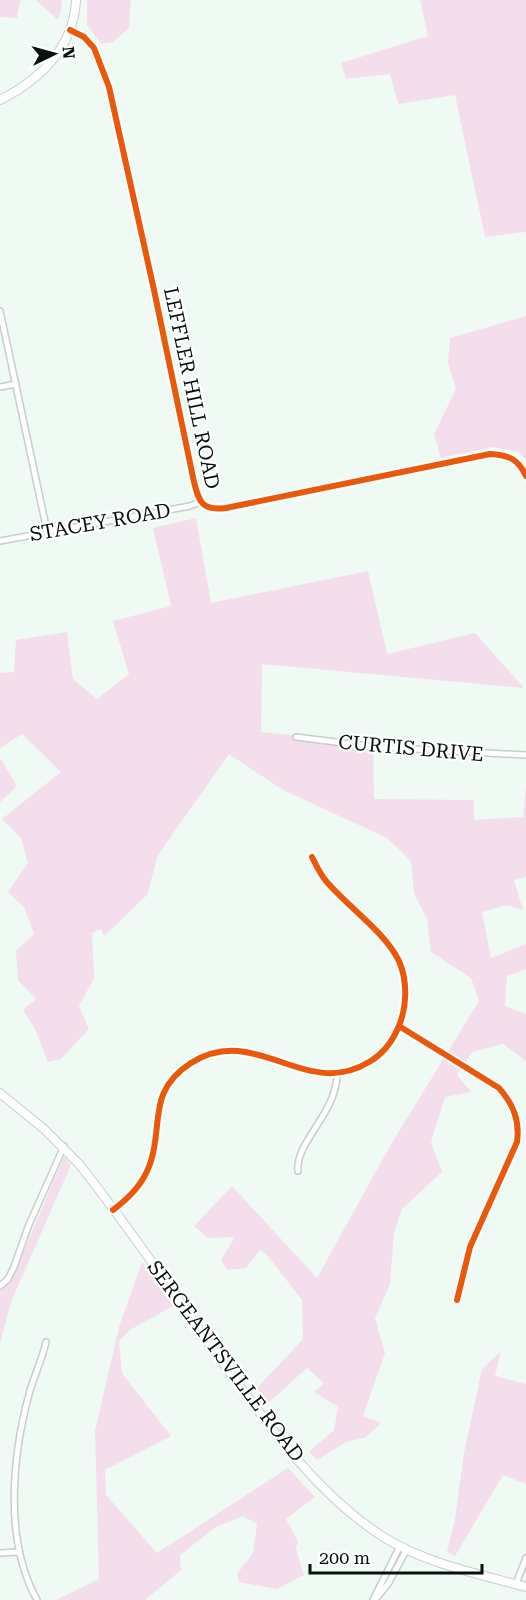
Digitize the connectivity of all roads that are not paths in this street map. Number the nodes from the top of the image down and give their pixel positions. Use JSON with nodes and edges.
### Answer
{"nodes":[{"id":1,"x":76,"y":0,"type":"edge"},
{"id":2,"x":70,"y":30,"type":"junction"},
{"id":3,"x":0,"y":100,"type":"edge"},
{"id":4,"x":0,"y":311,"type":"edge"},
{"id":5,"x":16,"y":384,"type":"junction"},
{"id":6,"x":0,"y":387,"type":"edge"},
{"id":7,"x":526,"y":476,"type":"edge"},
{"id":8,"x":200,"y":502,"type":"junction"},
{"id":9,"x":47,"y":531,"type":"junction"},
{"id":10,"x":0,"y":541,"type":"edge"},
{"id":11,"x":296,"y":737,"type":"dead end"},
{"id":12,"x":526,"y":755,"type":"edge"},
{"id":13,"x":312,"y":857,"type":"dead end"},
{"id":14,"x":399,"y":1026,"type":"junction"},
{"id":15,"x":337,"y":1074,"type":"junction"},
{"id":16,"x":0,"y":1093,"type":"edge"},
{"id":17,"x":64,"y":1146,"type":"junction"},
{"id":18,"x":298,"y":1172,"type":"dead end"},
{"id":19,"x":113,"y":1209,"type":"junction"},
{"id":20,"x":0,"y":1286,"type":"edge"},
{"id":21,"x":457,"y":1300,"type":"dead end"},
{"id":22,"x":46,"y":1342,"type":"dead end"},
{"id":23,"x":404,"y":1548,"type":"junction"},
{"id":24,"x":18,"y":1552,"type":"junction"},
{"id":25,"x":0,"y":1553,"type":"edge"},
{"id":26,"x":526,"y":1558,"type":"edge"},
{"id":27,"x":516,"y":1584,"type":"junction"},
{"id":28,"x":526,"y":1587,"type":"edge"},
{"id":29,"x":37,"y":1600,"type":"edge"},
{"id":30,"x":374,"y":1600,"type":"edge"}],
"edges":[{"from":1,"to":2,"type":"main road"},
{"from":2,"to":3,"type":"main road"},
{"from":2,"to":8,"type":"street","name":"LEFFLER HILL ROAD"},
{"from":4,"to":5,"type":"street"},
{"from":5,"to":6,"type":"street"},
{"from":5,"to":9,"type":"street"},
{"from":7,"to":8,"type":"street","name":"LEFFLER HILL ROAD"},
{"from":8,"to":9,"type":"street","name":"STACEY ROAD"},
{"from":9,"to":10,"type":"street","name":"STACEY ROAD"},
{"from":11,"to":12,"type":"street","name":"CURTIS DRIVE"},
{"from":13,"to":14,"type":"street"},
{"from":14,"to":15,"type":"street"},
{"from":14,"to":21,"type":"street"},
{"from":15,"to":18,"type":"street"},
{"from":15,"to":19,"type":"street"},
{"from":16,"to":17,"type":"main road","name":"SERGEANTSVILLE ROAD"},
{"from":17,"to":19,"type":"main road","name":"SERGEANTSVILLE ROAD"},
{"from":17,"to":20,"type":"street"},
{"from":19,"to":23,"type":"main road","name":"SERGEANTSVILLE ROAD"},
{"from":22,"to":24,"type":"street"},
{"from":23,"to":27,"type":"main road","name":"SERGEANTSVILLE ROAD"},
{"from":23,"to":30,"type":"street"},
{"from":24,"to":25,"type":"street"},
{"from":24,"to":29,"type":"street"},
{"from":26,"to":27,"type":"street"},
{"from":27,"to":28,"type":"main road","name":"SERGEANTSVILLE ROAD"}]}
